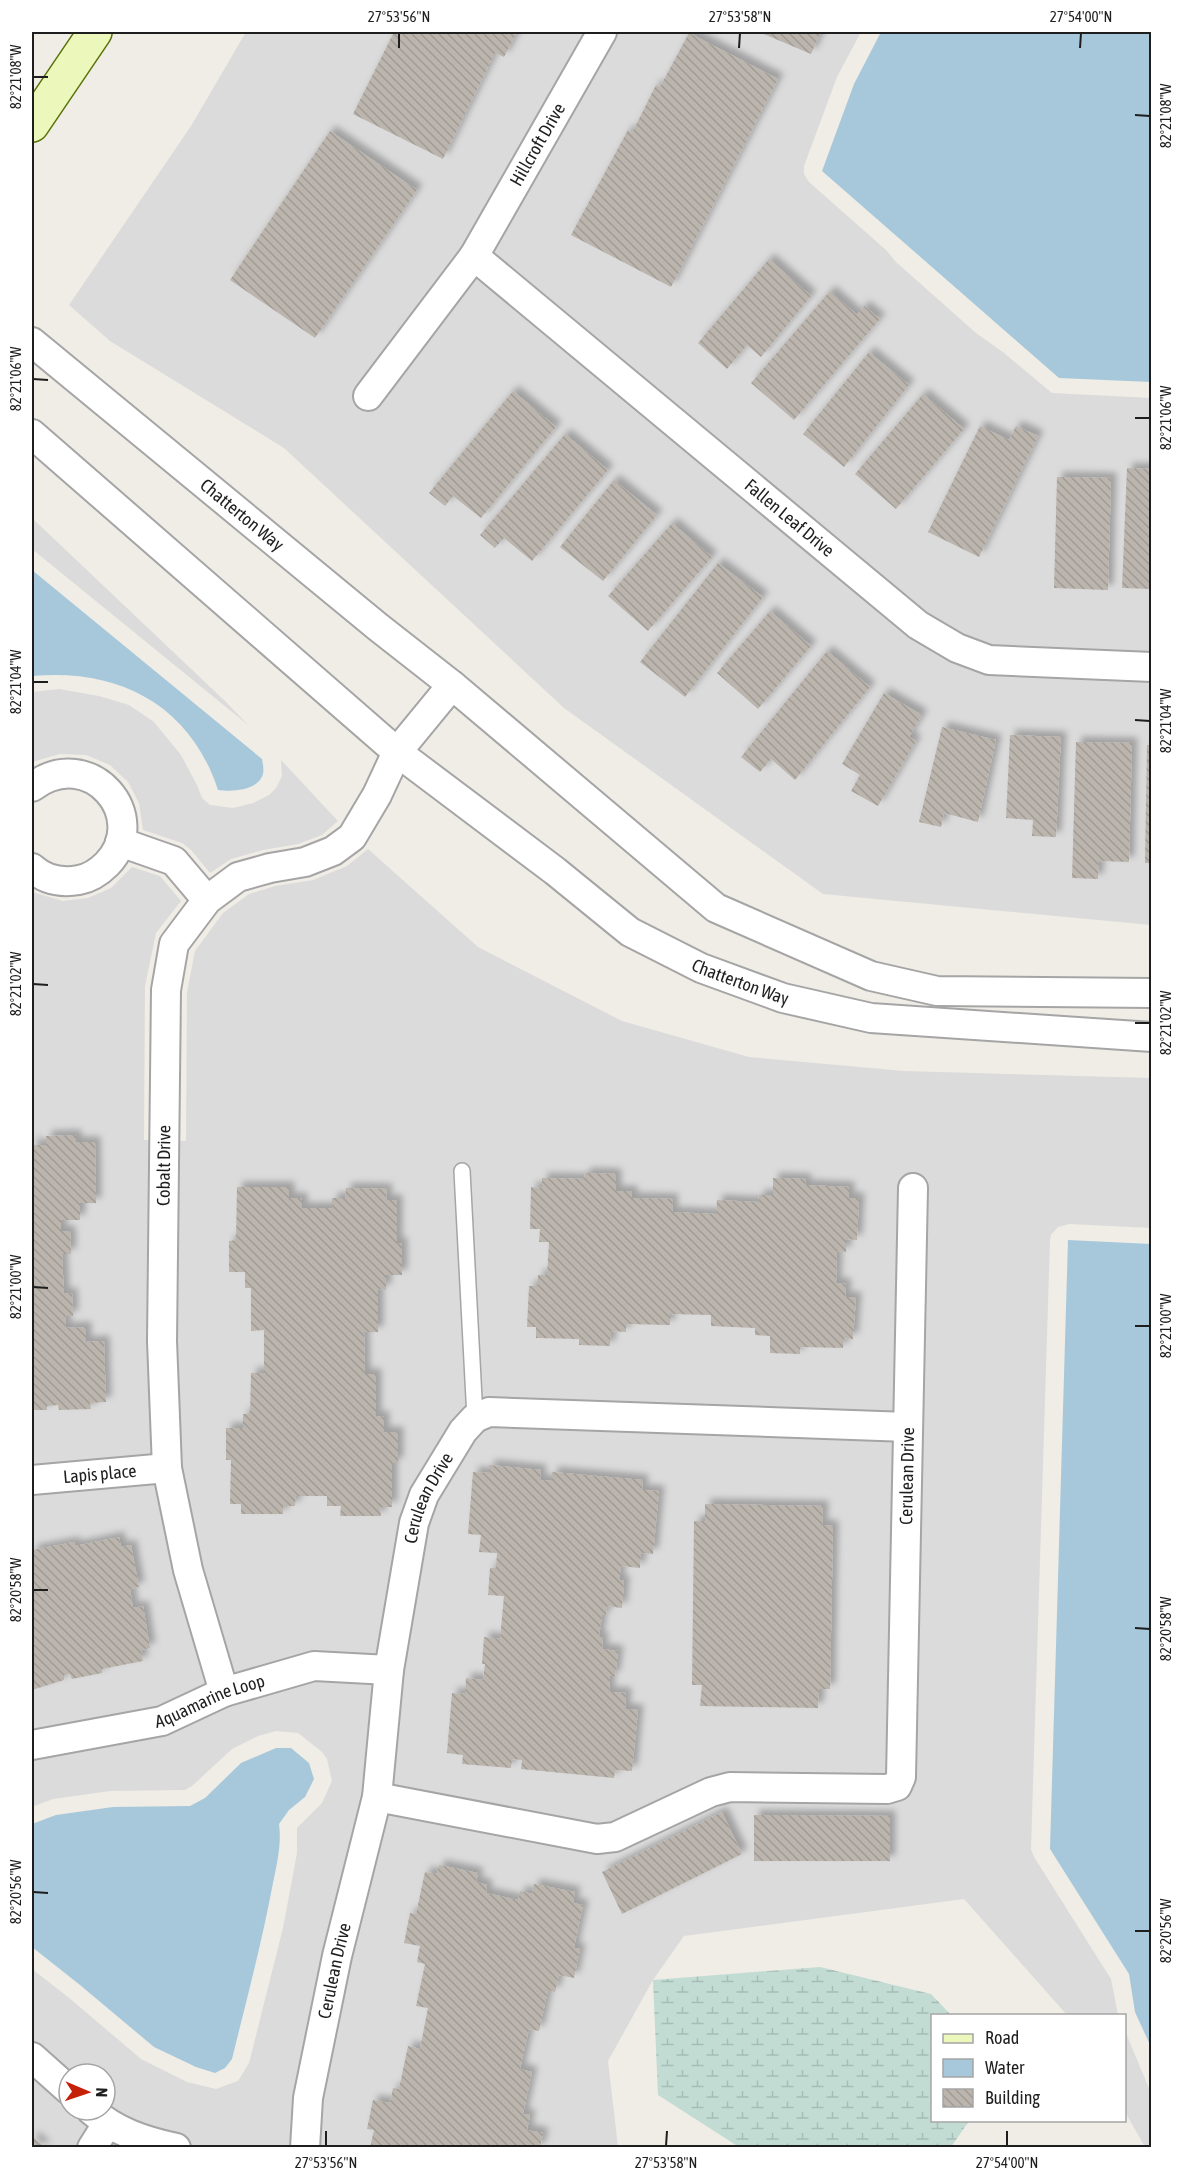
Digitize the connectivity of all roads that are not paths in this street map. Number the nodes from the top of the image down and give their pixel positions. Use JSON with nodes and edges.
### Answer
{"nodes":[{"id":1,"x":95,"y":32,"type":"edge"},
{"id":2,"x":602,"y":32,"type":"edge"},
{"id":3,"x":32,"y":126,"type":"edge"},
{"id":4,"x":474,"y":256,"type":"junction"},
{"id":5,"x":32,"y":342,"type":"edge"},
{"id":6,"x":368,"y":396,"type":"dead end"},
{"id":7,"x":32,"y":434,"type":"edge"},
{"id":8,"x":1152,"y":667,"type":"edge"},
{"id":9,"x":452,"y":685,"type":"junction"},
{"id":10,"x":397,"y":752,"type":"junction"},
{"id":11,"x":32,"y":787,"type":"edge"},
{"id":12,"x":120,"y":842,"type":"junction"},
{"id":13,"x":32,"y":868,"type":"edge"},
{"id":14,"x":207,"y":900,"type":"junction"},
{"id":15,"x":1152,"y":993,"type":"edge"},
{"id":16,"x":1152,"y":1037,"type":"edge"},
{"id":17,"x":462,"y":1171,"type":"dead end"},
{"id":18,"x":913,"y":1188,"type":"dead end"},
{"id":19,"x":475,"y":1418,"type":"junction"},
{"id":20,"x":908,"y":1427,"type":"junction"},
{"id":21,"x":167,"y":1468,"type":"junction"},
{"id":22,"x":32,"y":1480,"type":"edge"},
{"id":23,"x":389,"y":1670,"type":"junction"},
{"id":24,"x":224,"y":1692,"type":"junction"},
{"id":25,"x":32,"y":1745,"type":"edge"},
{"id":26,"x":377,"y":1797,"type":"junction"},
{"id":27,"x":32,"y":2057,"type":"edge"},
{"id":28,"x":57,"y":2079,"type":"edge"},
{"id":29,"x":97,"y":2127,"type":"edge"},
{"id":30,"x":176,"y":2148,"type":"edge"},
{"id":31,"x":305,"y":2148,"type":"edge"}],
"edges":[{"from":1,"to":3,"type":"main road"},
{"from":2,"to":4,"type":"street","name":"Hillcroft Drive"},
{"from":4,"to":6,"type":"street","name":"Hillcroft Drive"},
{"from":4,"to":8,"type":"street","name":"Fallen Leaf Drive"},
{"from":5,"to":9,"type":"street","name":"Chatterton Way"},
{"from":7,"to":10,"type":"street","name":"Chatterton Way"},
{"from":9,"to":10,"type":"street"},
{"from":9,"to":15,"type":"street","name":"Chatterton Way"},
{"from":10,"to":14,"type":"street","name":"Cobalt Drive"},
{"from":10,"to":16,"type":"street","name":"Chatterton Way"},
{"from":11,"to":12,"type":"street"},
{"from":12,"to":13,"type":"street"},
{"from":12,"to":14,"type":"street"},
{"from":14,"to":21,"type":"street","name":"Cobalt Drive"},
{"from":17,"to":19,"type":"lane"},
{"from":18,"to":20,"type":"street"},
{"from":19,"to":20,"type":"street","name":"Cerulean Drive"},
{"from":19,"to":23,"type":"street","name":"Cerulean Drive"},
{"from":20,"to":26,"type":"street","name":"Cerulean Drive"},
{"from":21,"to":22,"type":"street","name":"Lapis place"},
{"from":21,"to":24,"type":"street","name":"Cobalt Drive"},
{"from":23,"to":24,"type":"street","name":"Aquamarine Loop"},
{"from":23,"to":26,"type":"street","name":"Cerulean Drive"},
{"from":24,"to":25,"type":"street","name":"Aquamarine Loop"},
{"from":26,"to":31,"type":"street","name":"Cerulean Drive"},
{"from":27,"to":28,"type":"street"},
{"from":29,"to":30,"type":"street"}]}
